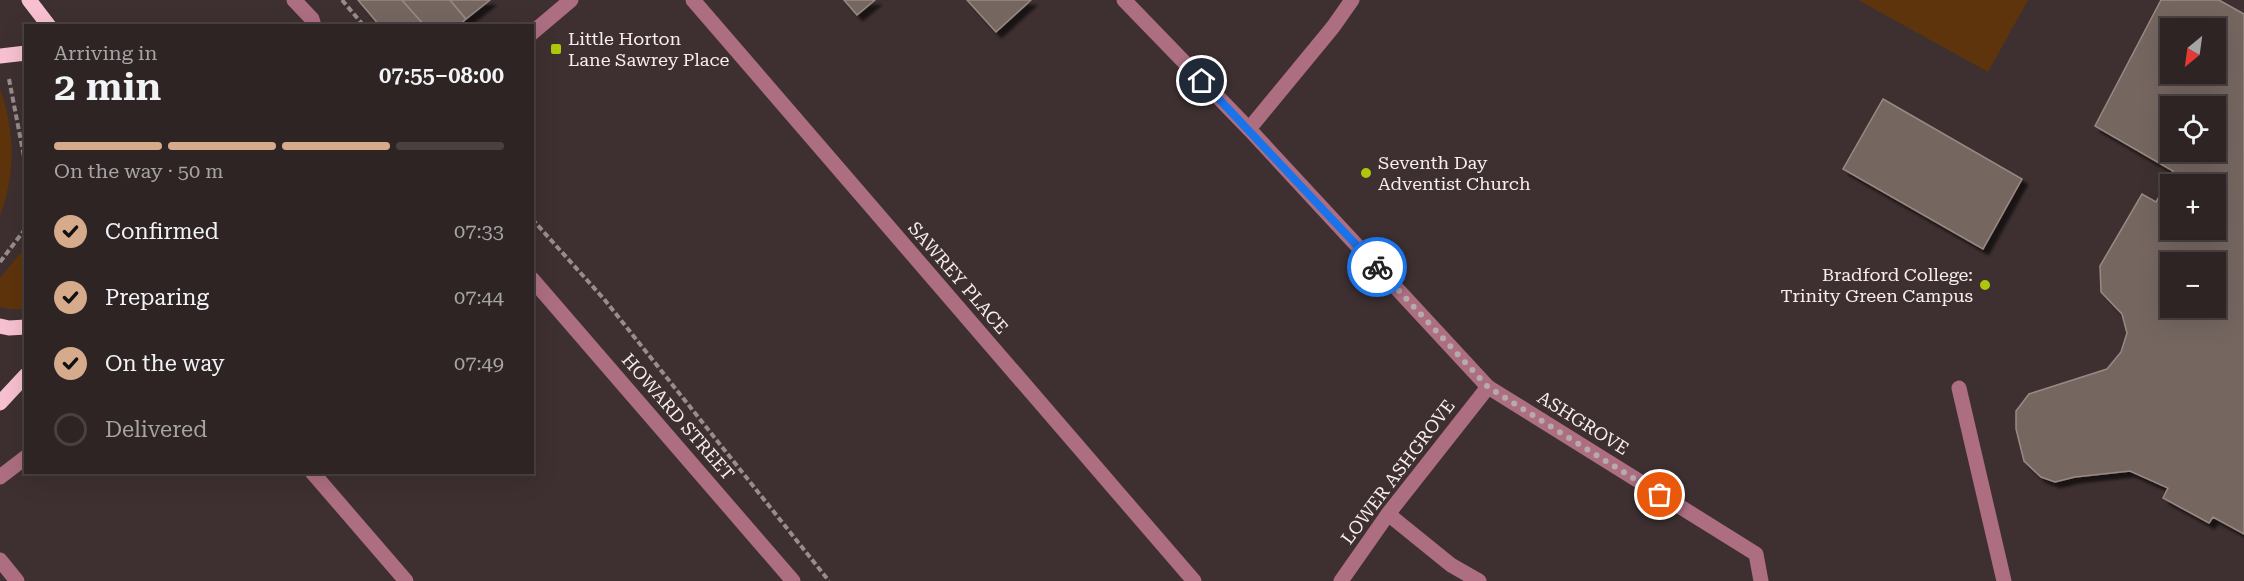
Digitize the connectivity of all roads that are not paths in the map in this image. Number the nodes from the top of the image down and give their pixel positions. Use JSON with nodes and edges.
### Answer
{"nodes":[{"id":1,"x":29,"y":0,"type":"edge"},
{"id":2,"x":294,"y":0,"type":"edge"},
{"id":3,"x":571,"y":0,"type":"edge"},
{"id":4,"x":693,"y":0,"type":"edge"},
{"id":5,"x":1124,"y":0,"type":"edge"},
{"id":6,"x":1352,"y":0,"type":"edge"},
{"id":7,"x":47,"y":24,"type":"edge"},
{"id":8,"x":313,"y":24,"type":"edge"},
{"id":9,"x":534,"y":31,"type":"edge"},
{"id":10,"x":24,"y":53,"type":"edge"},
{"id":11,"x":2,"y":55,"type":"edge"},
{"id":12,"x":1249,"y":129,"type":"junction"},
{"id":13,"x":534,"y":281,"type":"edge"},
{"id":14,"x":0,"y":326,"type":"edge"},
{"id":15,"x":24,"y":327,"type":"edge"},
{"id":16,"x":24,"y":377,"type":"edge"},
{"id":17,"x":1488,"y":387,"type":"junction"},
{"id":18,"x":1959,"y":388,"type":"dead end"},
{"id":19,"x":0,"y":403,"type":"edge"},
{"id":20,"x":24,"y":459,"type":"edge"},
{"id":21,"x":314,"y":474,"type":"edge"},
{"id":22,"x":0,"y":477,"type":"edge"},
{"id":23,"x":1388,"y":514,"type":"junction"},
{"id":24,"x":0,"y":561,"type":"edge"},
{"id":25,"x":18,"y":581,"type":"edge"},
{"id":26,"x":406,"y":581,"type":"edge"},
{"id":27,"x":793,"y":581,"type":"edge"},
{"id":28,"x":1194,"y":581,"type":"edge"},
{"id":29,"x":1341,"y":581,"type":"edge"},
{"id":30,"x":1479,"y":581,"type":"edge"},
{"id":31,"x":1761,"y":581,"type":"edge"},
{"id":32,"x":2004,"y":581,"type":"edge"}],
"edges":[{"from":1,"to":7,"type":"main road"},
{"from":2,"to":8,"type":"street"},
{"from":3,"to":9,"type":"street"},
{"from":4,"to":28,"type":"street","name":"SAWREY PLACE"},
{"from":5,"to":12,"type":"street","name":"ASHGROVE"},
{"from":6,"to":12,"type":"street"},
{"from":10,"to":11,"type":"main road"},
{"from":12,"to":17,"type":"street","name":"ASHGROVE"},
{"from":13,"to":27,"type":"street","name":"HOWARD STREET"},
{"from":14,"to":15,"type":"main road"},
{"from":16,"to":19,"type":"main road"},
{"from":17,"to":23,"type":"street","name":"LOWER ASHGROVE"},
{"from":17,"to":31,"type":"street","name":"ASHGROVE"},
{"from":18,"to":32,"type":"street"},
{"from":20,"to":22,"type":"street"},
{"from":21,"to":26,"type":"street"},
{"from":23,"to":29,"type":"street","name":"LOWER ASHGROVE"},
{"from":23,"to":30,"type":"street"},
{"from":24,"to":25,"type":"street"}]}
